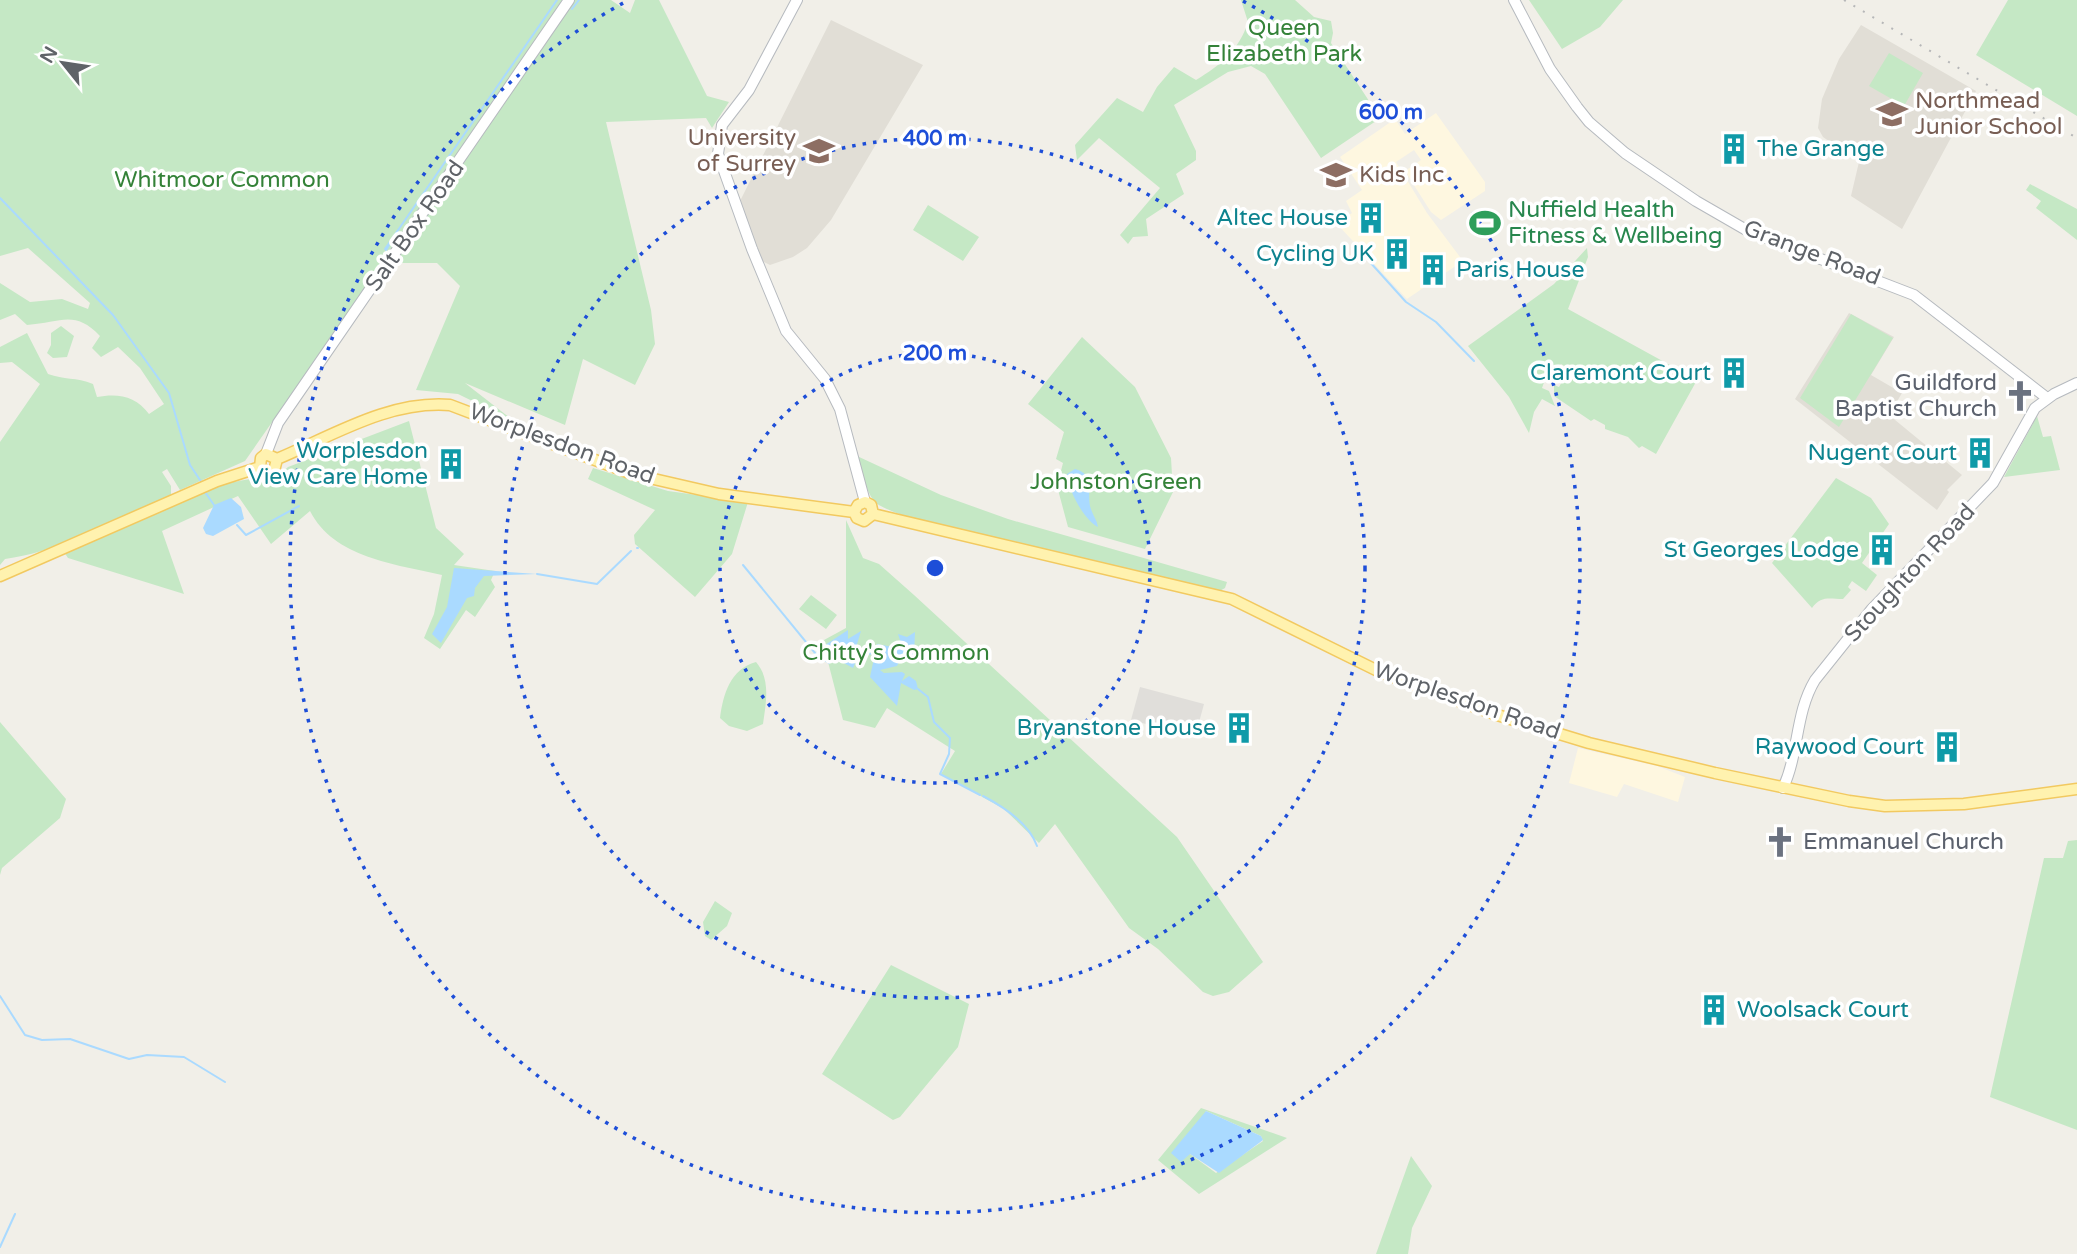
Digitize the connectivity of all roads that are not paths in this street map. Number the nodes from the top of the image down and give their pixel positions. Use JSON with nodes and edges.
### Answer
{"nodes":[{"id":1,"x":569,"y":0,"type":"edge"},
{"id":2,"x":797,"y":0,"type":"edge"},
{"id":3,"x":1514,"y":0,"type":"edge"},
{"id":4,"x":2077,"y":383,"type":"edge"},
{"id":5,"x":2047,"y":398,"type":"junction"},
{"id":6,"x":266,"y":454,"type":"junction"},
{"id":7,"x":277,"y":459,"type":"junction"},
{"id":8,"x":260,"y":467,"type":"junction"},
{"id":9,"x":866,"y":502,"type":"junction"},
{"id":10,"x":854,"y":512,"type":"junction"},
{"id":11,"x":873,"y":514,"type":"junction"},
{"id":12,"x":0,"y":576,"type":"edge"},
{"id":13,"x":1783,"y":788,"type":"junction"},
{"id":14,"x":2077,"y":789,"type":"edge"}],
"edges":[{"from":1,"to":6,"type":"street","name":"Salt Box Road"},
{"from":2,"to":9,"type":"street"},
{"from":3,"to":5,"type":"street","name":"Grange Road"},
{"from":4,"to":5,"type":"street","name":"Stoughton Road"},
{"from":5,"to":13,"type":"street","name":"Stoughton Road"},
{"from":6,"to":7,"type":"main road"},
{"from":6,"to":8,"type":"main road"},
{"from":7,"to":8,"type":"main road"},
{"from":7,"to":10,"type":"main road","name":"Worplesdon Road"},
{"from":8,"to":12,"type":"main road"},
{"from":9,"to":10,"type":"main road"},
{"from":9,"to":11,"type":"main road"},
{"from":10,"to":11,"type":"main road"},
{"from":11,"to":13,"type":"main road","name":"Worplesdon Road"},
{"from":13,"to":14,"type":"main road","name":"Worplesdon Road"}]}
